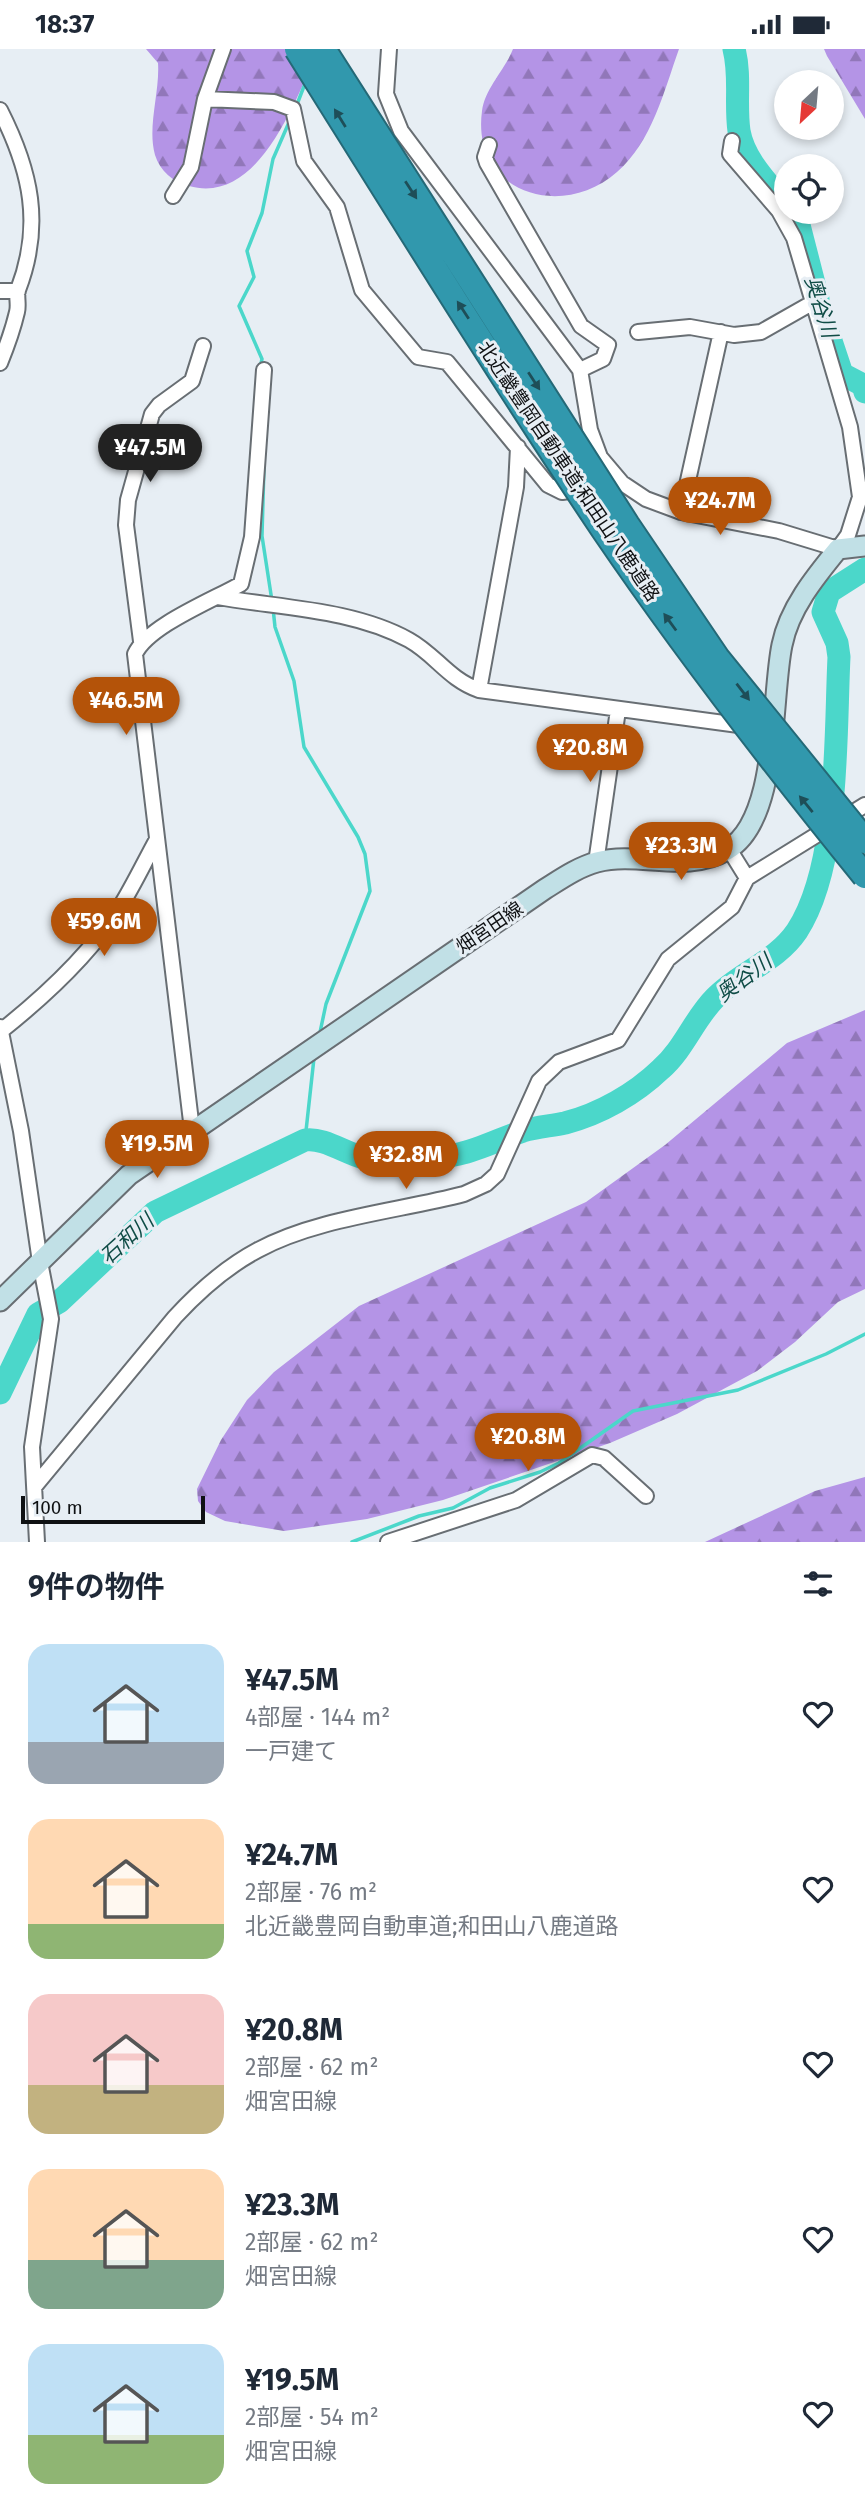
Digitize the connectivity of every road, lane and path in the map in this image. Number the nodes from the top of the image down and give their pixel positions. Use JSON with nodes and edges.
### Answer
{"nodes":[{"id":1,"x":223,"y":49,"type":"edge"},
{"id":2,"x":297,"y":49,"type":"edge"},
{"id":3,"x":323,"y":49,"type":"edge"},
{"id":4,"x":389,"y":49,"type":"edge"},
{"id":5,"x":205,"y":99,"type":"junction"},
{"id":6,"x":0,"y":110,"type":"edge"},
{"id":7,"x":732,"y":141,"type":"dead end"},
{"id":8,"x":489,"y":145,"type":"dead end"},
{"id":9,"x":173,"y":196,"type":"dead end"},
{"id":10,"x":0,"y":291,"type":"edge"},
{"id":11,"x":18,"y":291,"type":"junction"},
{"id":12,"x":812,"y":303,"type":"junction"},
{"id":13,"x":638,"y":332,"type":"dead end"},
{"id":14,"x":721,"y":332,"type":"junction"},
{"id":15,"x":203,"y":346,"type":"dead end"},
{"id":16,"x":0,"y":363,"type":"edge"},
{"id":17,"x":264,"y":370,"type":"dead end"},
{"id":18,"x":580,"y":370,"type":"junction"},
{"id":19,"x":518,"y":447,"type":"junction"},
{"id":20,"x":622,"y":483,"type":"junction"},
{"id":21,"x":681,"y":512,"type":"junction"},
{"id":22,"x":865,"y":546,"type":"edge"},
{"id":23,"x":838,"y":549,"type":"junction"},
{"id":24,"x":218,"y":597,"type":"junction"},
{"id":25,"x":141,"y":641,"type":"junction"},
{"id":26,"x":479,"y":690,"type":"junction"},
{"id":27,"x":618,"y":710,"type":"junction"},
{"id":28,"x":772,"y":730,"type":"junction"},
{"id":29,"x":865,"y":806,"type":"edge"},
{"id":30,"x":156,"y":841,"type":"junction"},
{"id":31,"x":865,"y":841,"type":"edge"},
{"id":32,"x":729,"y":849,"type":"junction"},
{"id":33,"x":596,"y":863,"type":"junction"},
{"id":34,"x":865,"y":876,"type":"edge"},
{"id":35,"x":747,"y":878,"type":"junction"},
{"id":36,"x":0,"y":1029,"type":"edge"},
{"id":37,"x":192,"y":1130,"type":"junction"},
{"id":38,"x":40,"y":1262,"type":"junction"},
{"id":39,"x":0,"y":1301,"type":"edge"},
{"id":40,"x":35,"y":1486,"type":"junction"},
{"id":41,"x":646,"y":1496,"type":"dead end"},
{"id":42,"x":37,"y":1542,"type":"edge"},
{"id":43,"x":388,"y":1542,"type":"edge"}],
"edges":[{"from":1,"to":5,"type":"street"},
{"from":34,"to":2,"type":"highway","name":"北近畿豊岡自動車道;和田山八鹿道路","one_way":true,"bridge":true},
{"from":3,"to":31,"type":"highway","name":"北近畿豊岡自動車道;和田山八鹿道路","one_way":true,"bridge":true},
{"from":4,"to":18,"type":"street"},
{"from":5,"to":9,"type":"street"},
{"from":5,"to":19,"type":"street"},
{"from":6,"to":11,"type":"street"},
{"from":7,"to":12,"type":"street"},
{"from":8,"to":18,"type":"street"},
{"from":10,"to":11,"type":"street"},
{"from":11,"to":16,"type":"street"},
{"from":12,"to":14,"type":"street"},
{"from":12,"to":23,"type":"street"},
{"from":13,"to":14,"type":"street"},
{"from":14,"to":21,"type":"street"},
{"from":15,"to":25,"type":"street"},
{"from":17,"to":24,"type":"street"},
{"from":18,"to":20,"type":"street"},
{"from":19,"to":20,"type":"street"},
{"from":19,"to":26,"type":"street"},
{"from":20,"to":21,"type":"street"},
{"from":21,"to":23,"type":"street"},
{"from":22,"to":23,"type":"main road"},
{"from":23,"to":28,"type":"main road","name":"畑宮田線"},
{"from":24,"to":25,"type":"street"},
{"from":24,"to":26,"type":"street"},
{"from":25,"to":30,"type":"street"},
{"from":26,"to":27,"type":"street"},
{"from":27,"to":28,"type":"street"},
{"from":27,"to":33,"type":"street"},
{"from":28,"to":32,"type":"main road","name":"畑宮田線"},
{"from":29,"to":35,"type":"street"},
{"from":30,"to":36,"type":"street"},
{"from":30,"to":37,"type":"street"},
{"from":32,"to":33,"type":"main road","name":"畑宮田線"},
{"from":32,"to":35,"type":"street"},
{"from":33,"to":37,"type":"main road","name":"畑宮田線"},
{"from":35,"to":40,"type":"street"},
{"from":36,"to":38,"type":"street"},
{"from":37,"to":38,"type":"main road","name":"畑宮田線"},
{"from":38,"to":39,"type":"main road","name":"畑宮田線"},
{"from":38,"to":40,"type":"street"},
{"from":40,"to":42,"type":"street"},
{"from":41,"to":43,"type":"street"}]}
